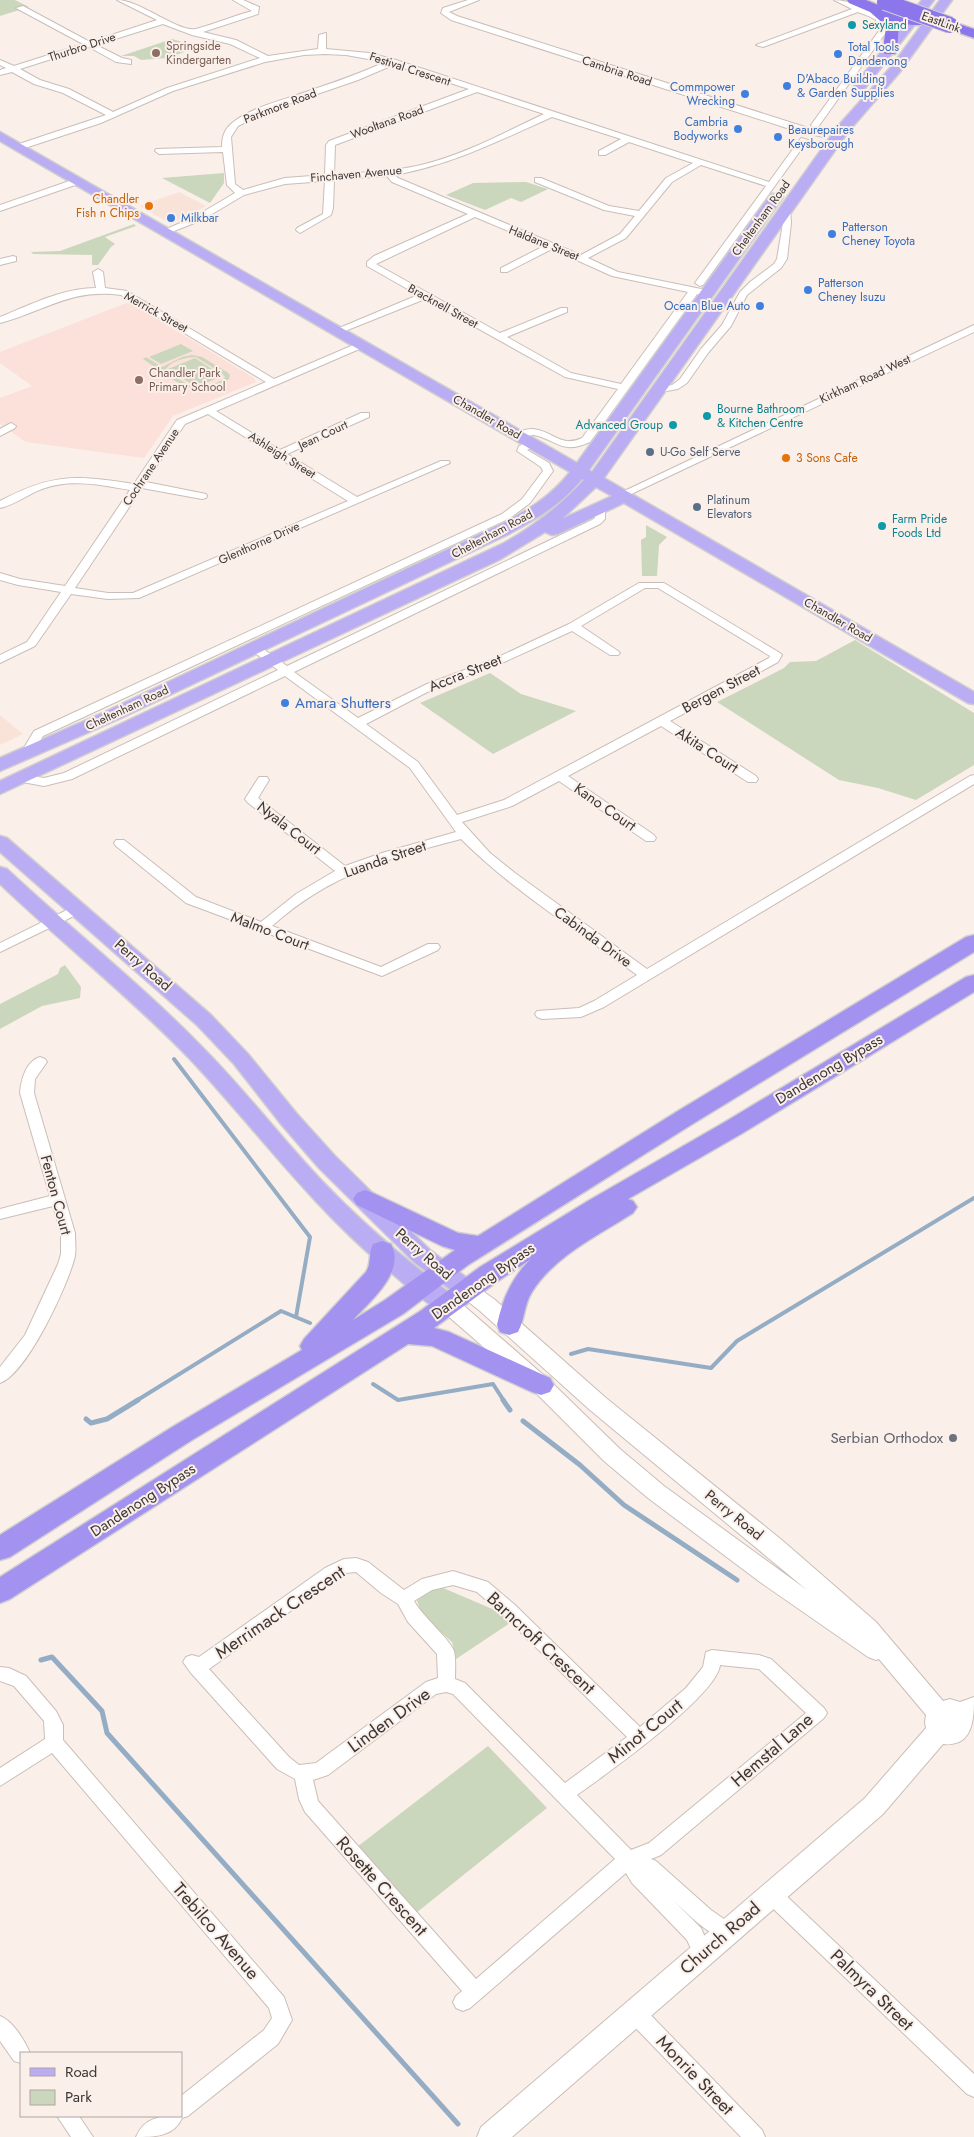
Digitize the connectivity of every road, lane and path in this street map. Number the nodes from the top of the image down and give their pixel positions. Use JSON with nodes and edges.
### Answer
{"nodes":[{"id":1,"x":121,"y":0,"type":"edge"},
{"id":2,"x":237,"y":0,"type":"edge"},
{"id":3,"x":475,"y":0,"type":"edge"},
{"id":4,"x":838,"y":0,"type":"edge"},
{"id":5,"x":919,"y":0,"type":"edge"},
{"id":6,"x":928,"y":0,"type":"edge"},
{"id":7,"x":882,"y":1,"type":"edge"},
{"id":8,"x":858,"y":4,"type":"edge"},
{"id":9,"x":940,"y":5,"type":"edge"},
{"id":10,"x":20,"y":8,"type":"dead end"},
{"id":11,"x":953,"y":20,"type":"junction"},
{"id":12,"x":974,"y":20,"type":"edge"},
{"id":13,"x":912,"y":21,"type":"junction"},
{"id":14,"x":163,"y":22,"type":"junction"},
{"id":15,"x":195,"y":33,"type":"junction"},
{"id":16,"x":323,"y":34,"type":"dead end"},
{"id":17,"x":974,"y":34,"type":"edge"},
{"id":18,"x":877,"y":41,"type":"junction"},
{"id":19,"x":891,"y":44,"type":"junction"},
{"id":20,"x":90,"y":45,"type":"junction"},
{"id":21,"x":760,"y":45,"type":"dead end"},
{"id":22,"x":322,"y":50,"type":"junction"},
{"id":23,"x":265,"y":58,"type":"junction"},
{"id":24,"x":0,"y":62,"type":"edge"},
{"id":25,"x":128,"y":62,"type":"dead end"},
{"id":26,"x":393,"y":62,"type":"junction"},
{"id":27,"x":13,"y":69,"type":"junction"},
{"id":28,"x":0,"y":73,"type":"edge"},
{"id":29,"x":475,"y":90,"type":"junction"},
{"id":30,"x":551,"y":114,"type":"junction"},
{"id":31,"x":112,"y":115,"type":"junction"},
{"id":32,"x":828,"y":117,"type":"junction"},
{"id":33,"x":819,"y":129,"type":"junction"},
{"id":34,"x":838,"y":135,"type":"junction"},
{"id":35,"x":0,"y":136,"type":"edge"},
{"id":36,"x":628,"y":139,"type":"junction"},
{"id":37,"x":804,"y":140,"type":"dead end"},
{"id":38,"x":19,"y":147,"type":"junction"},
{"id":39,"x":228,"y":149,"type":"junction"},
{"id":40,"x":159,"y":151,"type":"dead end"},
{"id":41,"x":602,"y":153,"type":"dead end"},
{"id":42,"x":805,"y":154,"type":"dead end"},
{"id":43,"x":793,"y":155,"type":"junction"},
{"id":44,"x":698,"y":163,"type":"junction"},
{"id":45,"x":389,"y":174,"type":"junction"},
{"id":46,"x":330,"y":178,"type":"junction"},
{"id":47,"x":538,"y":180,"type":"dead end"},
{"id":48,"x":78,"y":181,"type":"junction"},
{"id":49,"x":771,"y":186,"type":"junction"},
{"id":50,"x":241,"y":193,"type":"junction"},
{"id":51,"x":0,"y":208,"type":"edge"},
{"id":52,"x":786,"y":208,"type":"junction"},
{"id":53,"x":474,"y":214,"type":"junction"},
{"id":54,"x":641,"y":214,"type":"junction"},
{"id":55,"x":300,"y":230,"type":"dead end"},
{"id":56,"x":166,"y":231,"type":"junction"},
{"id":57,"x":551,"y":246,"type":"junction"},
{"id":58,"x":581,"y":258,"type":"junction"},
{"id":59,"x":13,"y":259,"type":"dead end"},
{"id":60,"x":0,"y":262,"type":"edge"},
{"id":61,"x":504,"y":270,"type":"dead end"},
{"id":62,"x":98,"y":272,"type":"dead end"},
{"id":63,"x":700,"y":289,"type":"junction"},
{"id":64,"x":101,"y":290,"type":"junction"},
{"id":65,"x":737,"y":290,"type":"junction"},
{"id":66,"x":424,"y":296,"type":"junction"},
{"id":67,"x":564,"y":310,"type":"dead end"},
{"id":68,"x":0,"y":320,"type":"edge"},
{"id":69,"x":974,"y":328,"type":"edge"},
{"id":70,"x":337,"y":331,"type":"junction"},
{"id":71,"x":498,"y":336,"type":"junction"},
{"id":72,"x":361,"y":345,"type":"junction"},
{"id":73,"x":272,"y":382,"type":"junction"},
{"id":74,"x":624,"y":388,"type":"junction"},
{"id":75,"x":208,"y":410,"type":"junction"},
{"id":76,"x":365,"y":415,"type":"dead end"},
{"id":77,"x":11,"y":426,"type":"dead end"},
{"id":78,"x":0,"y":433,"type":"edge"},
{"id":79,"x":517,"y":435,"type":"junction"},
{"id":80,"x":597,"y":449,"type":"junction"},
{"id":81,"x":545,"y":451,"type":"junction"},
{"id":82,"x":280,"y":454,"type":"junction"},
{"id":83,"x":445,"y":463,"type":"dead end"},
{"id":84,"x":580,"y":471,"type":"junction"},
{"id":85,"x":595,"y":479,"type":"junction"},
{"id":86,"x":138,"y":486,"type":"junction"},
{"id":87,"x":202,"y":496,"type":"dead end"},
{"id":88,"x":623,"y":496,"type":"junction"},
{"id":89,"x":356,"y":501,"type":"junction"},
{"id":90,"x":0,"y":505,"type":"edge"},
{"id":91,"x":543,"y":506,"type":"junction"},
{"id":92,"x":600,"y":508,"type":"junction"},
{"id":93,"x":538,"y":531,"type":"junction"},
{"id":94,"x":0,"y":576,"type":"edge"},
{"id":95,"x":69,"y":590,"type":"junction"},
{"id":96,"x":573,"y":626,"type":"junction"},
{"id":97,"x":255,"y":648,"type":"junction"},
{"id":98,"x":614,"y":653,"type":"dead end"},
{"id":99,"x":0,"y":660,"type":"edge"},
{"id":100,"x":279,"y":666,"type":"junction"},
{"id":101,"x":974,"y":699,"type":"edge"},
{"id":102,"x":662,"y":721,"type":"junction"},
{"id":103,"x":358,"y":723,"type":"junction"},
{"id":104,"x":27,"y":753,"type":"junction"},
{"id":105,"x":0,"y":765,"type":"edge"},
{"id":106,"x":560,"y":776,"type":"junction"},
{"id":107,"x":974,"y":778,"type":"edge"},
{"id":108,"x":20,"y":779,"type":"junction"},
{"id":109,"x":752,"y":779,"type":"dead end"},
{"id":110,"x":263,"y":780,"type":"dead end"},
{"id":111,"x":0,"y":788,"type":"edge"},
{"id":112,"x":0,"y":799,"type":"edge"},
{"id":113,"x":455,"y":820,"type":"junction"},
{"id":114,"x":464,"y":834,"type":"junction"},
{"id":115,"x":650,"y":838,"type":"dead end"},
{"id":116,"x":0,"y":842,"type":"edge"},
{"id":117,"x":120,"y":843,"type":"dead end"},
{"id":118,"x":344,"y":872,"type":"junction"},
{"id":119,"x":0,"y":873,"type":"edge"},
{"id":120,"x":77,"y":909,"type":"junction"},
{"id":121,"x":52,"y":921,"type":"junction"},
{"id":122,"x":262,"y":928,"type":"junction"},
{"id":123,"x":974,"y":942,"type":"edge"},
{"id":124,"x":433,"y":947,"type":"dead end"},
{"id":125,"x":0,"y":948,"type":"edge"},
{"id":126,"x":646,"y":975,"type":"junction"},
{"id":127,"x":974,"y":982,"type":"edge"},
{"id":128,"x":542,"y":1014,"type":"dead end"},
{"id":129,"x":40,"y":1062,"type":"dead end"},
{"id":130,"x":733,"y":1128,"type":"junction"},
{"id":131,"x":58,"y":1199,"type":"junction"},
{"id":132,"x":365,"y":1199,"type":"junction"},
{"id":133,"x":0,"y":1214,"type":"edge"},
{"id":134,"x":483,"y":1245,"type":"junction"},
{"id":135,"x":382,"y":1250,"type":"junction"},
{"id":136,"x":444,"y":1272,"type":"junction"},
{"id":137,"x":424,"y":1286,"type":"junction"},
{"id":138,"x":458,"y":1297,"type":"junction"},
{"id":139,"x":508,"y":1325,"type":"junction"},
{"id":140,"x":403,"y":1334,"type":"junction"},
{"id":141,"x":293,"y":1366,"type":"junction"},
{"id":142,"x":0,"y":1377,"type":"edge"},
{"id":143,"x":541,"y":1385,"type":"junction"},
{"id":144,"x":0,"y":1549,"type":"edge"},
{"id":145,"x":0,"y":1591,"type":"edge"},
{"id":146,"x":404,"y":1599,"type":"junction"},
{"id":147,"x":712,"y":1657,"type":"joint"},
{"id":148,"x":894,"y":1662,"type":"junction"},
{"id":149,"x":0,"y":1674,"type":"edge"},
{"id":150,"x":446,"y":1684,"type":"junction"},
{"id":151,"x":957,"y":1722,"type":"edge"},
{"id":152,"x":640,"y":1738,"type":"junction"},
{"id":153,"x":54,"y":1743,"type":"junction"},
{"id":154,"x":304,"y":1774,"type":"junction"},
{"id":155,"x":0,"y":1778,"type":"edge"},
{"id":156,"x":565,"y":1794,"type":"junction"},
{"id":157,"x":628,"y":1859,"type":"junction"},
{"id":158,"x":770,"y":1894,"type":"junction"},
{"id":159,"x":727,"y":1932,"type":"junction"},
{"id":160,"x":703,"y":1953,"type":"junction"},
{"id":161,"x":634,"y":2012,"type":"junction"},
{"id":162,"x":0,"y":2025,"type":"edge"},
{"id":163,"x":20,"y":2053,"type":"edge"},
{"id":164,"x":974,"y":2087,"type":"edge"},
{"id":165,"x":182,"y":2108,"type":"edge"},
{"id":166,"x":68,"y":2117,"type":"edge"},
{"id":167,"x":172,"y":2117,"type":"edge"},
{"id":168,"x":83,"y":2137,"type":"edge"},
{"id":169,"x":146,"y":2137,"type":"edge"},
{"id":170,"x":491,"y":2137,"type":"edge"},
{"id":171,"x":756,"y":2137,"type":"edge"}],
"edges":[{"from":1,"to":14,"type":"street"},
{"from":2,"to":15,"type":"street"},
{"from":3,"to":33,"type":"street","name":"Cambria Road"},
{"from":4,"to":8,"type":"street"},
{"from":5,"to":11,"type":"highway","name":"EastLink"},
{"from":6,"to":13,"type":"main road","name":"Cheltenham Road"},
{"from":7,"to":11,"type":"highway","name":"EastLink","bridge":true},
{"from":8,"to":13,"type":"highway"},
{"from":8,"to":18,"type":"street","name":"Cheltenham Road"},
{"from":8,"to":19,"type":"highway"},
{"from":8,"to":21,"type":"street"},
{"from":9,"to":13,"type":"highway"},
{"from":9,"to":34,"type":"main road","name":"Cheltenham Road"},
{"from":10,"to":20,"type":"street"},
{"from":11,"to":12,"type":"highway","name":"EastLink"},
{"from":11,"to":17,"type":"highway","name":"EastLink"},
{"from":13,"to":19,"type":"main road","name":"Cheltenham Road"},
{"from":14,"to":15,"type":"street"},
{"from":14,"to":20,"type":"street","name":"Thurbro Drive"},
{"from":15,"to":23,"type":"street"},
{"from":16,"to":22,"type":"street"},
{"from":18,"to":19,"type":"street"},
{"from":18,"to":32,"type":"street","name":"Cheltenham Road"},
{"from":19,"to":32,"type":"main road","name":"Cheltenham Road"},
{"from":20,"to":25,"type":"street"},
{"from":20,"to":27,"type":"street","name":"Thurbro Drive"},
{"from":22,"to":23,"type":"street","name":"Festival Crescent"},
{"from":22,"to":26,"type":"street","name":"Festival Crescent"},
{"from":23,"to":31,"type":"street","name":"Festival Crescent"},
{"from":24,"to":27,"type":"street"},
{"from":26,"to":29,"type":"street","name":"Festival Crescent"},
{"from":26,"to":39,"type":"street","name":"Parkmore Road"},
{"from":27,"to":28,"type":"street","name":"Thurbro Drive"},
{"from":27,"to":31,"type":"street"},
{"from":29,"to":30,"type":"street","name":"Festival Crescent"},
{"from":29,"to":46,"type":"street","name":"Wooltana Road"},
{"from":30,"to":36,"type":"street","name":"Festival Crescent"},
{"from":30,"to":45,"type":"street","name":"Finchaven Avenue"},
{"from":31,"to":38,"type":"street","name":"Festival Crescent"},
{"from":32,"to":33,"type":"main road","name":"Cheltenham Road"},
{"from":33,"to":34,"type":"main road"},
{"from":33,"to":63,"type":"main road","name":"Cheltenham Road"},
{"from":34,"to":52,"type":"main road","name":"Cheltenham Road"},
{"from":35,"to":38,"type":"main road","name":"Chandler Road"},
{"from":36,"to":41,"type":"street"},
{"from":36,"to":44,"type":"street","name":"Festival Crescent"},
{"from":37,"to":43,"type":"street","name":"Cheltenham Road"},
{"from":38,"to":48,"type":"main road","name":"Chandler Road"},
{"from":39,"to":40,"type":"street"},
{"from":39,"to":50,"type":"street","name":"Parkmore Road"},
{"from":42,"to":43,"type":"street"},
{"from":43,"to":49,"type":"street","name":"Cheltenham Road"},
{"from":44,"to":49,"type":"street","name":"Festival Crescent"},
{"from":44,"to":54,"type":"street"},
{"from":45,"to":46,"type":"street","name":"Finchaven Avenue"},
{"from":45,"to":53,"type":"street","name":"Haldane Street"},
{"from":46,"to":50,"type":"street","name":"Finchaven Avenue"},
{"from":46,"to":55,"type":"street"},
{"from":47,"to":54,"type":"street"},
{"from":48,"to":51,"type":"street"},
{"from":48,"to":56,"type":"main road","name":"Chandler Road"},
{"from":49,"to":63,"type":"street","name":"Cheltenham Road"},
{"from":50,"to":56,"type":"street"},
{"from":52,"to":65,"type":"main road","name":"Cheltenham Road"},
{"from":52,"to":65,"type":"street","name":"Cheltenham Road"},
{"from":53,"to":57,"type":"street","name":"Haldane Street"},
{"from":53,"to":66,"type":"street","name":"Bracknell Street"},
{"from":54,"to":58,"type":"street"},
{"from":56,"to":70,"type":"main road","name":"Chandler Road"},
{"from":57,"to":58,"type":"street","name":"Haldane Street"},
{"from":57,"to":61,"type":"street"},
{"from":58,"to":63,"type":"street","name":"Haldane Street"},
{"from":59,"to":60,"type":"street"},
{"from":62,"to":64,"type":"street"},
{"from":63,"to":65,"type":"main road"},
{"from":63,"to":74,"type":"street","name":"Cheltenham Road"},
{"from":63,"to":80,"type":"main road","name":"Cheltenham Road"},
{"from":64,"to":68,"type":"street","name":"Merrick Street"},
{"from":64,"to":73,"type":"street","name":"Merrick Street"},
{"from":65,"to":85,"type":"main road","name":"Cheltenham Road"},
{"from":66,"to":70,"type":"street"},
{"from":66,"to":71,"type":"street","name":"Bracknell Street"},
{"from":67,"to":71,"type":"street"},
{"from":69,"to":88,"type":"street","name":"Kirkham Road West"},
{"from":70,"to":72,"type":"main road","name":"Chandler Road"},
{"from":71,"to":74,"type":"street","name":"Bracknell Street"},
{"from":72,"to":73,"type":"street","name":"Cochrane Avenue"},
{"from":72,"to":79,"type":"main road","name":"Chandler Road"},
{"from":73,"to":75,"type":"street","name":"Cochrane Avenue"},
{"from":74,"to":79,"type":"street","name":"Cheltenham Road"},
{"from":75,"to":82,"type":"street","name":"Ashleigh Street"},
{"from":75,"to":86,"type":"street","name":"Cochrane Avenue"},
{"from":76,"to":82,"type":"street","name":"Jean Court"},
{"from":77,"to":78,"type":"street"},
{"from":79,"to":81,"type":"main road","name":"Chandler Road"},
{"from":80,"to":81,"type":"main road"},
{"from":80,"to":84,"type":"main road","name":"Cheltenham Road"},
{"from":81,"to":84,"type":"main road","name":"Chandler Road"},
{"from":81,"to":91,"type":"main road"},
{"from":81,"to":104,"type":"street","name":"Cheltenham Road"},
{"from":82,"to":89,"type":"street","name":"Ashleigh Street"},
{"from":83,"to":89,"type":"street","name":"Glenthorne Drive"},
{"from":84,"to":85,"type":"main road","name":"Chandler Road"},
{"from":84,"to":91,"type":"main road","name":"Cheltenham Road"},
{"from":85,"to":88,"type":"main road","name":"Chandler Road"},
{"from":85,"to":93,"type":"main road","name":"Cheltenham Road"},
{"from":86,"to":87,"type":"street"},
{"from":86,"to":90,"type":"street"},
{"from":86,"to":95,"type":"street","name":"Cochrane Avenue"},
{"from":88,"to":92,"type":"main road"},
{"from":88,"to":101,"type":"main road","name":"Chandler Road"},
{"from":89,"to":95,"type":"street","name":"Glenthorne Drive"},
{"from":91,"to":97,"type":"main road","name":"Cheltenham Road"},
{"from":92,"to":93,"type":"main road"},
{"from":92,"to":100,"type":"street","name":"Cheltenham Road"},
{"from":93,"to":100,"type":"main road","name":"Cheltenham Road"},
{"from":94,"to":95,"type":"street"},
{"from":95,"to":99,"type":"street","name":"Cochrane Avenue"},
{"from":96,"to":98,"type":"street"},
{"from":96,"to":102,"type":"street","name":"Bergen Street"},
{"from":96,"to":103,"type":"street","name":"Accra Street"},
{"from":97,"to":100,"type":"street","name":"Cabinda Drive"},
{"from":97,"to":104,"type":"main road","name":"Cheltenham Road"},
{"from":100,"to":103,"type":"street","name":"Cabinda Drive"},
{"from":100,"to":108,"type":"main road","name":"Cheltenham Road"},
{"from":102,"to":106,"type":"street","name":"Bergen Street"},
{"from":102,"to":109,"type":"street","name":"Akita Court"},
{"from":103,"to":113,"type":"street","name":"Cabinda Drive"},
{"from":104,"to":105,"type":"main road","name":"Cheltenham Road"},
{"from":106,"to":113,"type":"street","name":"Bergen Street"},
{"from":106,"to":115,"type":"street","name":"Kano Court"},
{"from":107,"to":126,"type":"street","name":"Cabinda Drive"},
{"from":108,"to":111,"type":"main road","name":"Cheltenham Road"},
{"from":108,"to":112,"type":"main road"},
{"from":110,"to":118,"type":"street","name":"Nyala Court"},
{"from":113,"to":114,"type":"street","name":"Cabinda Drive"},
{"from":114,"to":118,"type":"street","name":"Luanda Street"},
{"from":114,"to":126,"type":"street","name":"Cabinda Drive"},
{"from":116,"to":120,"type":"main road","name":"Perry Road"},
{"from":117,"to":122,"type":"street","name":"Malmo Court"},
{"from":118,"to":122,"type":"street","name":"Luanda Street"},
{"from":119,"to":121,"type":"main road","name":"Perry Road"},
{"from":120,"to":121,"type":"street"},
{"from":120,"to":132,"type":"main road","name":"Perry Road"},
{"from":121,"to":125,"type":"street"},
{"from":121,"to":135,"type":"main road","name":"Perry Road"},
{"from":122,"to":124,"type":"street","name":"Malmo Court"},
{"from":123,"to":134,"type":"highway","name":"Dandenong Bypass"},
{"from":126,"to":128,"type":"street"},
{"from":127,"to":130,"type":"highway","name":"Dandenong Bypass"},
{"from":129,"to":131,"type":"street","name":"Fenton Court"},
{"from":130,"to":138,"type":"highway","name":"Dandenong Bypass"},
{"from":130,"to":139,"type":"highway"},
{"from":131,"to":133,"type":"street"},
{"from":131,"to":142,"type":"street","name":"Fenton Court"},
{"from":132,"to":134,"type":"highway"},
{"from":132,"to":136,"type":"main road","name":"Perry Road"},
{"from":134,"to":136,"type":"highway","name":"Dandenong Bypass"},
{"from":135,"to":137,"type":"main road","name":"Perry Road"},
{"from":135,"to":141,"type":"highway"},
{"from":136,"to":137,"type":"highway","name":"Dandenong Bypass"},
{"from":136,"to":138,"type":"main road","name":"Perry Road"},
{"from":137,"to":138,"type":"main road","name":"Perry Road"},
{"from":137,"to":141,"type":"highway","name":"Dandenong Bypass"},
{"from":138,"to":139,"type":"main road","name":"Perry Road"},
{"from":138,"to":140,"type":"highway","name":"Dandenong Bypass"},
{"from":138,"to":143,"type":"main road","name":"Perry Road"},
{"from":139,"to":148,"type":"main road","name":"Perry Road"},
{"from":140,"to":143,"type":"highway"},
{"from":140,"to":145,"type":"highway","name":"Dandenong Bypass"},
{"from":141,"to":144,"type":"highway","name":"Dandenong Bypass"},
{"from":143,"to":148,"type":"main road","name":"Perry Road"},
{"from":146,"to":150,"type":"street","name":"Merrimack Crescent"},
{"from":146,"to":152,"type":"street","name":"Barncroft Crescent"},
{"from":146,"to":154,"type":"street","name":"Merrimack Crescent"},
{"from":147,"to":152,"type":"street","name":"Minot Court"},
{"from":147,"to":157,"type":"street","name":"Hemstal Lane"},
{"from":148,"to":151,"type":"main road","name":"Perry Road"},
{"from":149,"to":153,"type":"street"},
{"from":150,"to":154,"type":"street","name":"Linden Drive"},
{"from":150,"to":156,"type":"street","name":"Linden Drive"},
{"from":151,"to":158,"type":"main road","name":"Church Road"},
{"from":152,"to":156,"type":"street","name":"Minot Court"},
{"from":153,"to":155,"type":"street"},
{"from":153,"to":165,"type":"street","name":"Trebilco Avenue"},
{"from":154,"to":157,"type":"street","name":"Rosette Crescent"},
{"from":156,"to":157,"type":"street","name":"Linden Drive"},
{"from":157,"to":159,"type":"street","name":"Linden Drive"},
{"from":157,"to":160,"type":"street","name":"Linden Drive"},
{"from":158,"to":159,"type":"main road","name":"Church Road"},
{"from":158,"to":164,"type":"street","name":"Palmyra Street"},
{"from":159,"to":160,"type":"main road","name":"Church Road"},
{"from":160,"to":161,"type":"main road","name":"Church Road"},
{"from":161,"to":170,"type":"main road","name":"Church Road"},
{"from":161,"to":171,"type":"street","name":"Monrie Street"},
{"from":162,"to":163,"type":"street"},
{"from":166,"to":168,"type":"street"},
{"from":167,"to":169,"type":"street"}]}
